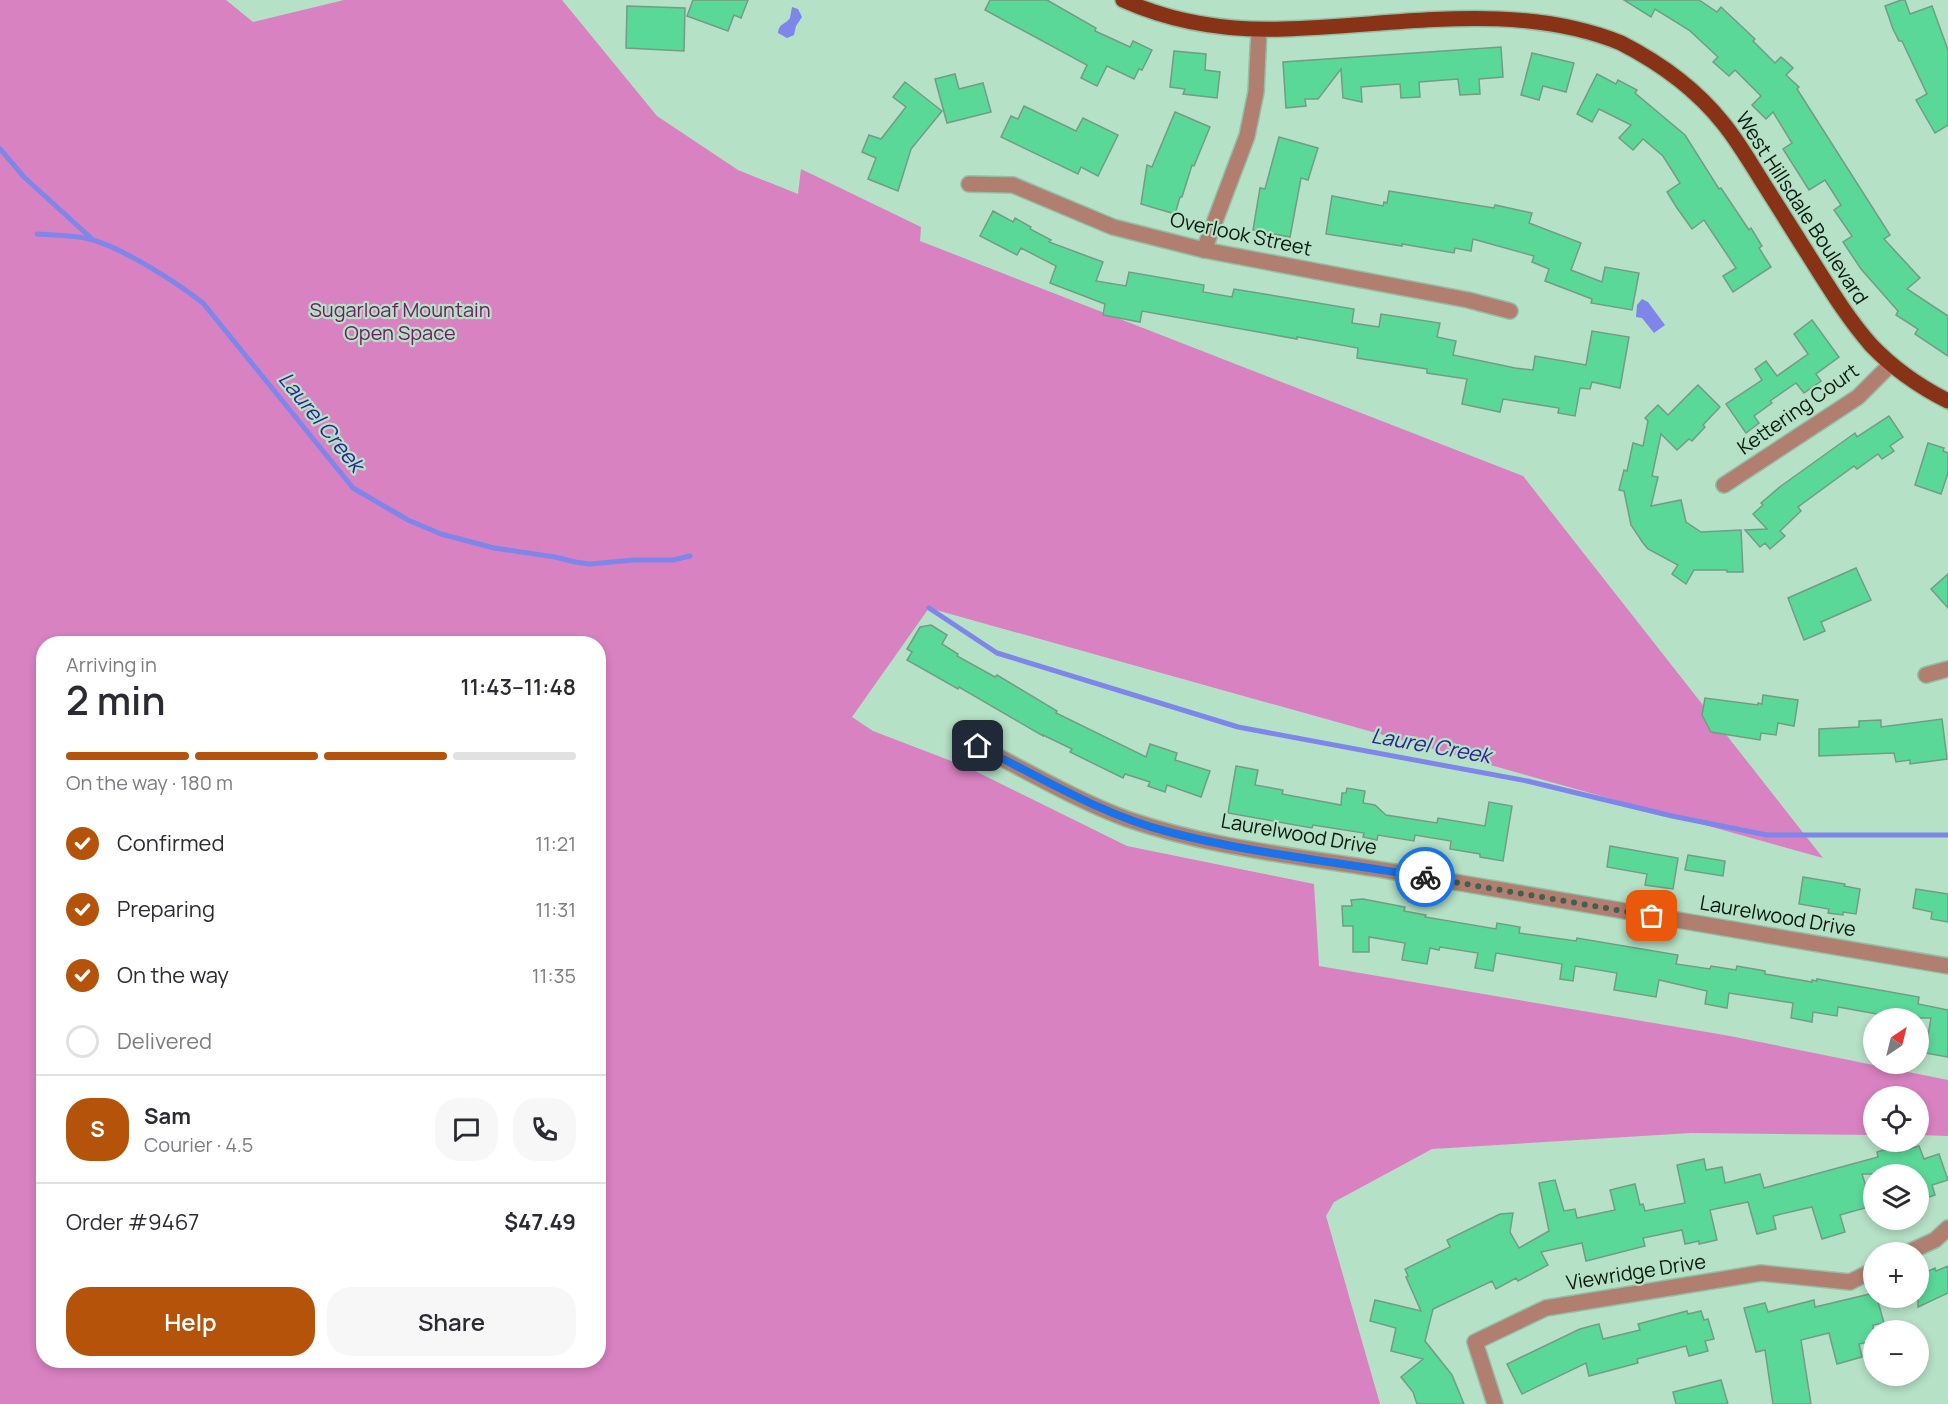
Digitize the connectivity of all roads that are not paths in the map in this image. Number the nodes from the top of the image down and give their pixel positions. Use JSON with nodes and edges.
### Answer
{"nodes":[{"id":1,"x":1123,"y":0,"type":"edge"},
{"id":2,"x":1260,"y":30,"type":"junction"},
{"id":3,"x":969,"y":184,"type":"dead end"},
{"id":4,"x":1204,"y":250,"type":"junction"},
{"id":5,"x":1509,"y":310,"type":"dead end"},
{"id":6,"x":1891,"y":364,"type":"junction"},
{"id":7,"x":1948,"y":401,"type":"edge"},
{"id":8,"x":1724,"y":485,"type":"dead end"},
{"id":9,"x":1948,"y":669,"type":"edge"},
{"id":10,"x":1926,"y":675,"type":"dead end"},
{"id":11,"x":978,"y":746,"type":"dead end"},
{"id":12,"x":1948,"y":966,"type":"edge"},
{"id":13,"x":1948,"y":1228,"type":"edge"},
{"id":14,"x":1929,"y":1243,"type":"edge"},
{"id":15,"x":1863,"y":1276,"type":"edge"},
{"id":16,"x":1495,"y":1404,"type":"edge"}],
"edges":[{"from":1,"to":2,"type":"main road","name":"West Hillsdale Boulevard"},
{"from":2,"to":4,"type":"street"},
{"from":2,"to":6,"type":"main road","name":"West Hillsdale Boulevard"},
{"from":3,"to":4,"type":"street","name":"Overlook Street"},
{"from":4,"to":5,"type":"street","name":"Overlook Street"},
{"from":6,"to":7,"type":"main road","name":"West Hillsdale Boulevard"},
{"from":6,"to":8,"type":"street","name":"Kettering Court"},
{"from":9,"to":10,"type":"street"},
{"from":11,"to":12,"type":"street","name":"Laurelwood Drive"},
{"from":13,"to":14,"type":"street"},
{"from":15,"to":16,"type":"street","name":"Viewridge Drive"}]}
